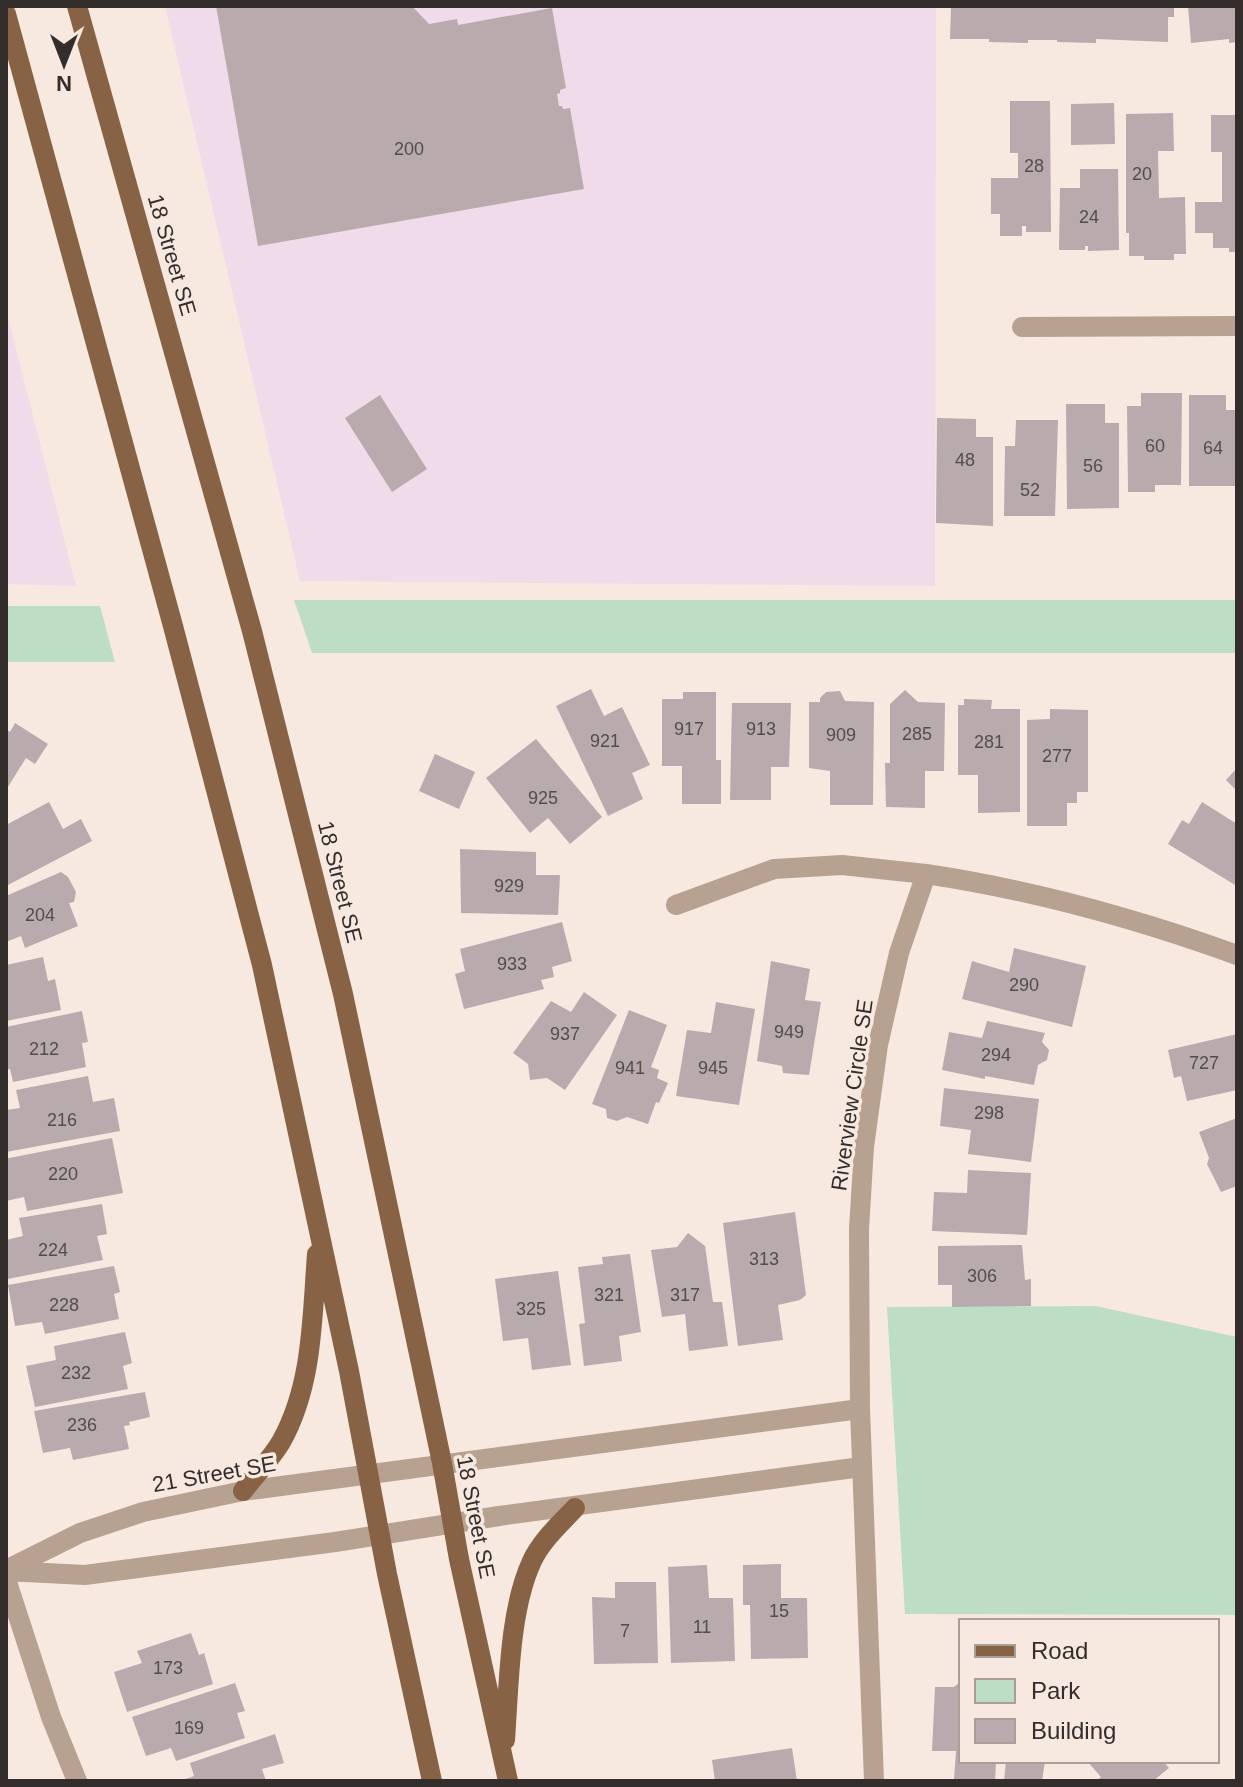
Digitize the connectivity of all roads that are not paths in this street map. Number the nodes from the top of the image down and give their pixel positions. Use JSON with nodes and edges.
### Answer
{"nodes":[{"id":1,"x":77,"y":6,"type":"edge"},
{"id":2,"x":6,"y":14,"type":"edge"},
{"id":3,"x":1237,"y":326,"type":"edge"},
{"id":4,"x":1022,"y":327,"type":"dead end"},
{"id":5,"x":926,"y":874,"type":"junction"},
{"id":6,"x":676,"y":905,"type":"dead end"},
{"id":7,"x":1237,"y":955,"type":"edge"},
{"id":8,"x":319,"y":1234,"type":"junction"},
{"id":9,"x":860,"y":1409,"type":"junction"},
{"id":10,"x":442,"y":1463,"type":"junction"},
{"id":11,"x":861,"y":1467,"type":"junction"},
{"id":12,"x":369,"y":1475,"type":"junction"},
{"id":13,"x":243,"y":1491,"type":"junction"},
{"id":14,"x":575,"y":1508,"type":"junction"},
{"id":15,"x":454,"y":1524,"type":"junction"},
{"id":16,"x":380,"y":1536,"type":"junction"},
{"id":17,"x":6,"y":1570,"type":"edge"},
{"id":18,"x":6,"y":1579,"type":"edge"},
{"id":19,"x":503,"y":1760,"type":"junction"},
{"id":20,"x":77,"y":1781,"type":"edge"},
{"id":21,"x":432,"y":1781,"type":"edge"},
{"id":22,"x":508,"y":1781,"type":"edge"},
{"id":23,"x":874,"y":1781,"type":"edge"}],
"edges":[{"from":1,"to":10,"type":"main road","name":"18 Street SE"},
{"from":2,"to":8,"type":"main road"},
{"from":3,"to":4,"type":"street"},
{"from":5,"to":6,"type":"street"},
{"from":5,"to":7,"type":"street"},
{"from":5,"to":9,"type":"street","name":"Riverview Circle SE"},
{"from":8,"to":12,"type":"main road"},
{"from":8,"to":13,"type":"main road"},
{"from":9,"to":10,"type":"street"},
{"from":9,"to":11,"type":"street","name":"Riverview Circle SE"},
{"from":10,"to":12,"type":"street","name":"21 Street SE"},
{"from":10,"to":15,"type":"main road","name":"18 Street SE"},
{"from":11,"to":14,"type":"street"},
{"from":11,"to":23,"type":"street","name":"Riverview Circle SE"},
{"from":12,"to":13,"type":"street","name":"21 Street SE"},
{"from":12,"to":16,"type":"main road"},
{"from":13,"to":17,"type":"street","name":"21 Street SE"},
{"from":14,"to":15,"type":"street"},
{"from":14,"to":19,"type":"main road"},
{"from":15,"to":16,"type":"street","name":"21 Street SE"},
{"from":15,"to":19,"type":"main road","name":"18 Street SE"},
{"from":16,"to":17,"type":"street","name":"21 Street SE"},
{"from":16,"to":21,"type":"main road"},
{"from":18,"to":20,"type":"street"},
{"from":19,"to":22,"type":"main road","name":"18 Street SE"}]}
